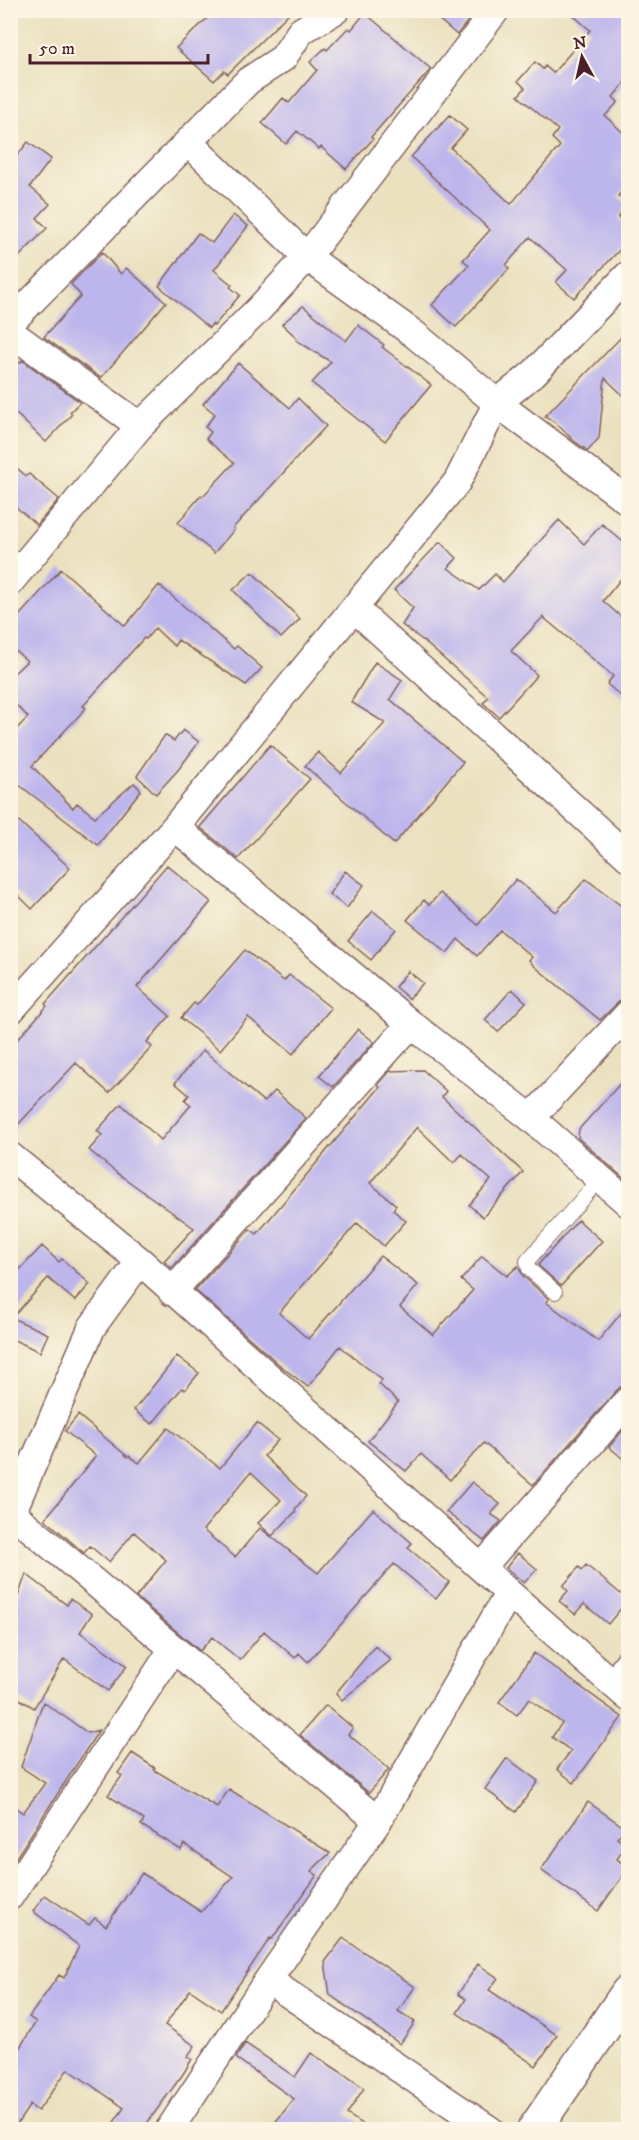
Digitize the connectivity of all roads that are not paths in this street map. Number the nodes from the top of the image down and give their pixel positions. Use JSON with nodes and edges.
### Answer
{"nodes":[{"id":1,"x":336,"y":10,"type":"edge"},
{"id":2,"x":496,"y":10,"type":"edge"},
{"id":3,"x":188,"y":142,"type":"junction"},
{"id":4,"x":307,"y":257,"type":"junction"},
{"id":5,"x":628,"y":275,"type":"edge"},
{"id":6,"x":10,"y":323,"type":"edge"},
{"id":7,"x":10,"y":332,"type":"edge"},
{"id":8,"x":496,"y":404,"type":"junction"},
{"id":9,"x":140,"y":426,"type":"junction"},
{"id":10,"x":628,"y":501,"type":"edge"},
{"id":11,"x":10,"y":582,"type":"edge"},
{"id":12,"x":355,"y":609,"type":"junction"},
{"id":13,"x":175,"y":827,"type":"junction"},
{"id":14,"x":628,"y":857,"type":"edge"},
{"id":15,"x":10,"y":1011,"type":"edge"},
{"id":16,"x":628,"y":1014,"type":"edge"},
{"id":17,"x":411,"y":1024,"type":"junction"},
{"id":18,"x":531,"y":1118,"type":"junction"},
{"id":19,"x":10,"y":1156,"type":"edge"},
{"id":20,"x":600,"y":1179,"type":"junction"},
{"id":21,"x":628,"y":1203,"type":"edge"},
{"id":22,"x":140,"y":1262,"type":"junction"},
{"id":23,"x":172,"y":1292,"type":"junction"},
{"id":24,"x":555,"y":1292,"type":"dead end"},
{"id":25,"x":628,"y":1401,"type":"edge"},
{"id":26,"x":11,"y":1515,"type":"edge"},
{"id":27,"x":482,"y":1567,"type":"junction"},
{"id":28,"x":509,"y":1593,"type":"junction"},
{"id":29,"x":173,"y":1649,"type":"junction"},
{"id":30,"x":624,"y":1682,"type":"edge"},
{"id":31,"x":378,"y":1821,"type":"junction"},
{"id":32,"x":10,"y":1896,"type":"edge"},
{"id":33,"x":268,"y":1980,"type":"junction"},
{"id":34,"x":628,"y":1992,"type":"edge"},
{"id":35,"x":169,"y":2130,"type":"edge"},
{"id":36,"x":489,"y":2130,"type":"edge"},
{"id":37,"x":534,"y":2130,"type":"edge"}],
"edges":[{"from":1,"to":3,"type":"street"},
{"from":2,"to":4,"type":"street"},
{"from":3,"to":4,"type":"street"},
{"from":3,"to":6,"type":"street"},
{"from":4,"to":8,"type":"street"},
{"from":4,"to":9,"type":"street"},
{"from":5,"to":8,"type":"street"},
{"from":7,"to":9,"type":"street"},
{"from":8,"to":10,"type":"street"},
{"from":8,"to":12,"type":"street"},
{"from":9,"to":11,"type":"street"},
{"from":12,"to":13,"type":"street"},
{"from":12,"to":14,"type":"street"},
{"from":13,"to":15,"type":"street"},
{"from":13,"to":17,"type":"street"},
{"from":16,"to":18,"type":"street"},
{"from":17,"to":18,"type":"street"},
{"from":17,"to":23,"type":"street"},
{"from":18,"to":20,"type":"street"},
{"from":19,"to":22,"type":"street"},
{"from":20,"to":21,"type":"street"},
{"from":20,"to":24,"type":"lane"},
{"from":22,"to":23,"type":"street"},
{"from":22,"to":26,"type":"street"},
{"from":23,"to":27,"type":"street"},
{"from":25,"to":27,"type":"street"},
{"from":26,"to":29,"type":"street"},
{"from":27,"to":28,"type":"street"},
{"from":28,"to":30,"type":"street"},
{"from":28,"to":31,"type":"street"},
{"from":29,"to":31,"type":"street"},
{"from":29,"to":32,"type":"street"},
{"from":31,"to":33,"type":"street"},
{"from":33,"to":35,"type":"street"},
{"from":33,"to":36,"type":"street"},
{"from":34,"to":37,"type":"street"}]}
